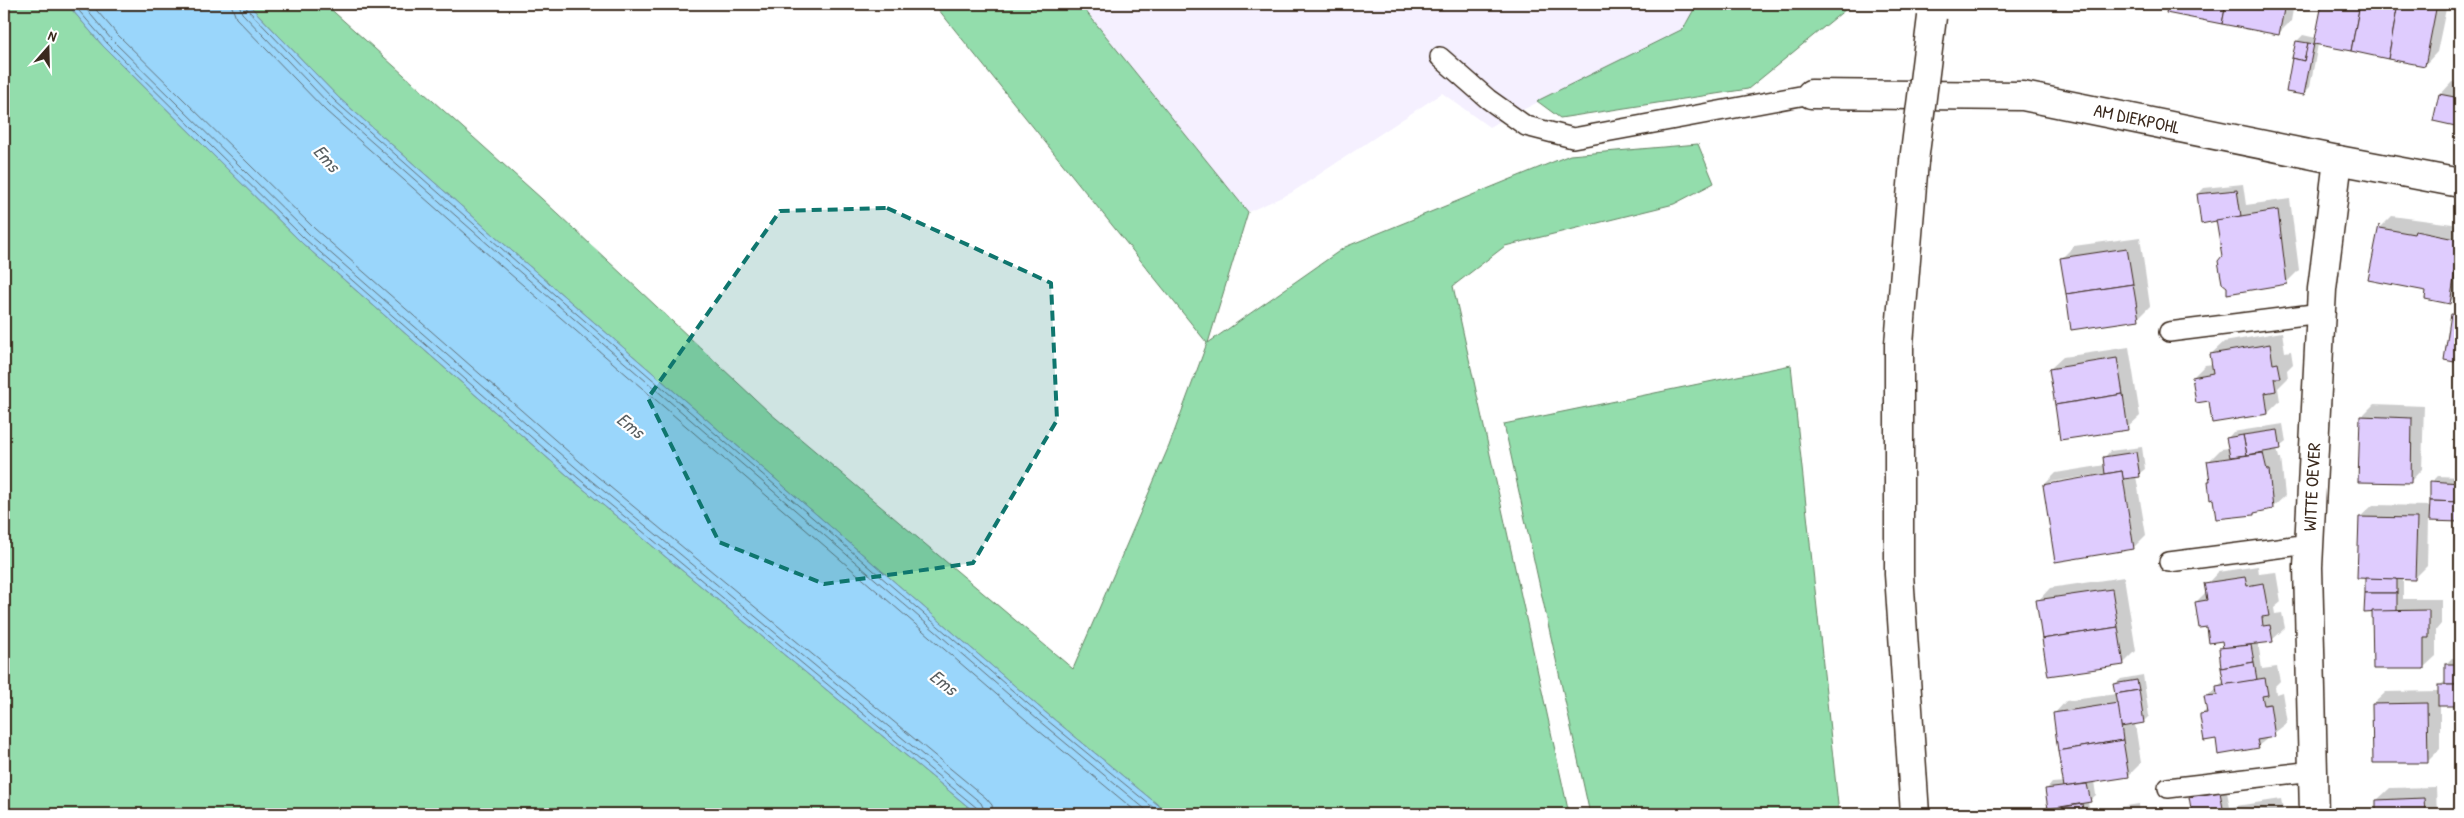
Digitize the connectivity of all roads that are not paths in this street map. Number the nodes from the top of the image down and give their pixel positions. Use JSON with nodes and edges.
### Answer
{"nodes":[{"id":1,"x":1934,"y":10,"type":"edge"},
{"id":2,"x":1440,"y":56,"type":"dead end"},
{"id":3,"x":1811,"y":94,"type":"joint"},
{"id":4,"x":2338,"y":160,"type":"junction"},
{"id":5,"x":2460,"y":183,"type":"edge"},
{"id":6,"x":2321,"y":314,"type":"junction"},
{"id":7,"x":2169,"y":332,"type":"dead end"},
{"id":8,"x":2309,"y":544,"type":"junction"},
{"id":9,"x":2169,"y":562,"type":"dead end"},
{"id":10,"x":2313,"y":771,"type":"junction"},
{"id":11,"x":2168,"y":788,"type":"dead end"},
{"id":12,"x":1915,"y":814,"type":"edge"},
{"id":13,"x":2314,"y":814,"type":"edge"}],
"edges":[{"from":1,"to":12,"type":"street","bridge":true},
{"from":2,"to":3,"type":"lane"},
{"from":3,"to":4,"type":"street","name":"AM DIEKPOHL"},
{"from":4,"to":5,"type":"street","name":"AM DIEKPOHL"},
{"from":4,"to":6,"type":"street","name":"WITTE OEVER"},
{"from":6,"to":7,"type":"lane"},
{"from":6,"to":8,"type":"street","name":"WITTE OEVER"},
{"from":8,"to":9,"type":"lane"},
{"from":8,"to":10,"type":"street","name":"WITTE OEVER"},
{"from":10,"to":11,"type":"lane"},
{"from":10,"to":13,"type":"street","name":"WITTE OEVER"}]}
